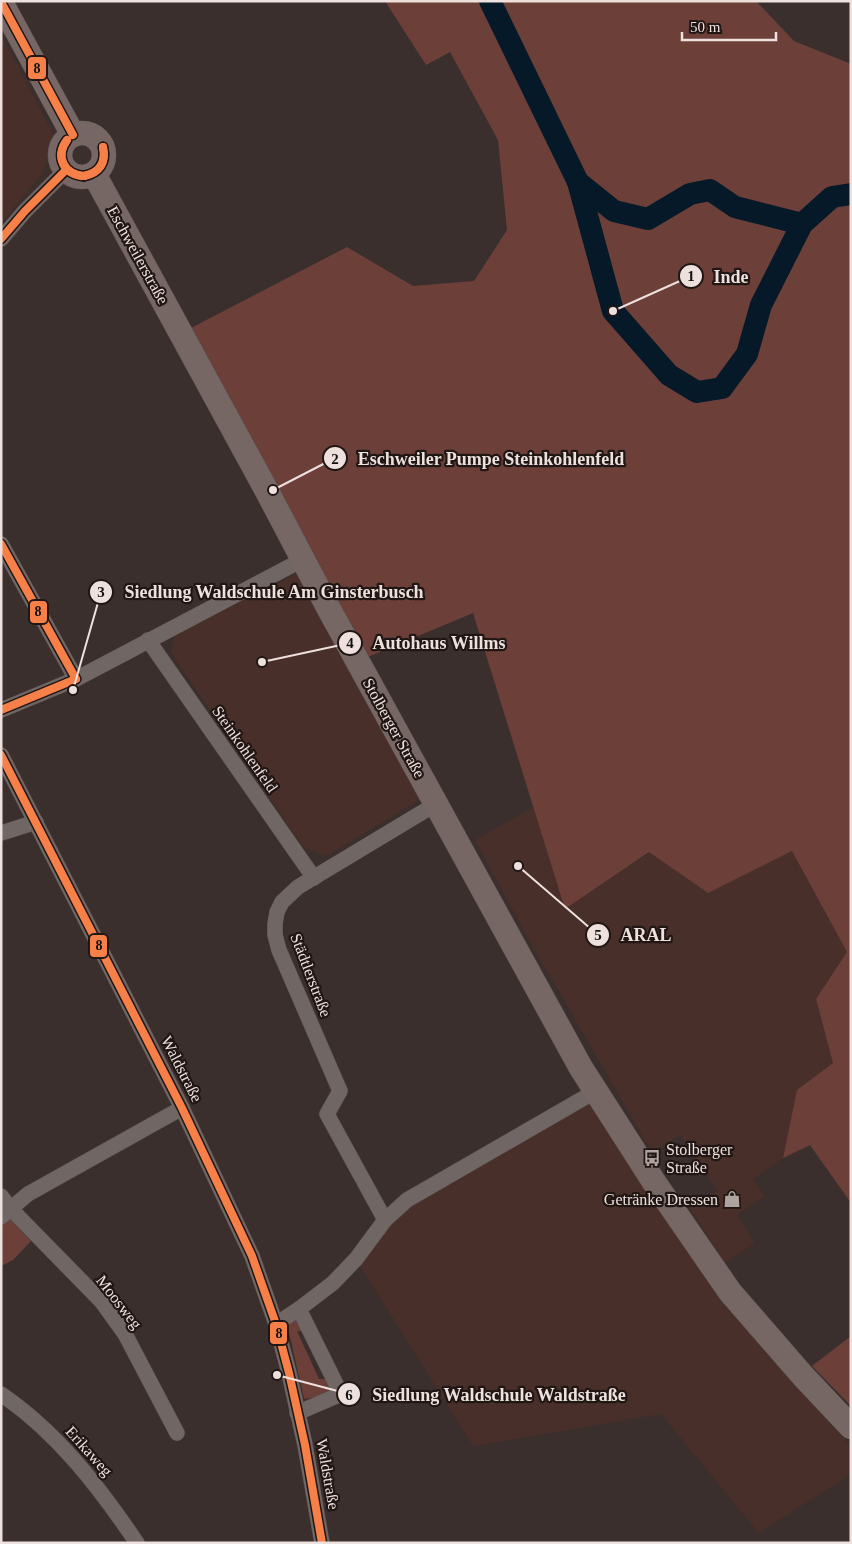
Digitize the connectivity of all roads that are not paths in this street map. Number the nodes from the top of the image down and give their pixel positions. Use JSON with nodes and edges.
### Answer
{"nodes":[{"id":1,"x":1,"y":2,"type":"edge"},
{"id":2,"x":73,"y":134,"type":"junction"},
{"id":3,"x":66,"y":170,"type":"junction"},
{"id":4,"x":94,"y":174,"type":"junction"},
{"id":5,"x":1,"y":239,"type":"edge"},
{"id":6,"x":183,"y":336,"type":"joint"},
{"id":7,"x":1,"y":544,"type":"edge"},
{"id":8,"x":302,"y":560,"type":"junction"},
{"id":9,"x":148,"y":640,"type":"junction"},
{"id":10,"x":76,"y":679,"type":"junction"},
{"id":11,"x":1,"y":710,"type":"edge"},
{"id":12,"x":1,"y":755,"type":"edge"},
{"id":13,"x":436,"y":804,"type":"junction"},
{"id":14,"x":36,"y":822,"type":"junction"},
{"id":15,"x":1,"y":833,"type":"edge"},
{"id":16,"x":314,"y":878,"type":"junction"},
{"id":17,"x":596,"y":1091,"type":"junction"},
{"id":18,"x":182,"y":1108,"type":"junction"},
{"id":19,"x":1,"y":1196,"type":"edge"},
{"id":20,"x":6,"y":1213,"type":"edge"},
{"id":21,"x":385,"y":1220,"type":"junction"},
{"id":22,"x":300,"y":1309,"type":"junction"},
{"id":23,"x":276,"y":1324,"type":"junction"},
{"id":24,"x":1,"y":1394,"type":"edge"},
{"id":25,"x":297,"y":1413,"type":"junction"},
{"id":26,"x":851,"y":1426,"type":"edge"},
{"id":27,"x":178,"y":1433,"type":"dead end"},
{"id":28,"x":137,"y":1543,"type":"edge"},
{"id":29,"x":322,"y":1543,"type":"edge"}],
"edges":[{"from":1,"to":2,"type":"main road"},
{"from":2,"to":3,"type":"main road"},
{"from":2,"to":4,"type":"main road"},
{"from":3,"to":4,"type":"main road"},
{"from":3,"to":5,"type":"street"},
{"from":4,"to":6,"type":"main road","name":"Eschweilerstraße"},
{"from":6,"to":8,"type":"main road","name":"Stolberger Straße"},
{"from":7,"to":10,"type":"street"},
{"from":8,"to":9,"type":"street"},
{"from":8,"to":13,"type":"main road","name":"Stolberger Straße"},
{"from":9,"to":10,"type":"street"},
{"from":9,"to":16,"type":"street","name":"Steinkohlenfeld"},
{"from":10,"to":11,"type":"street"},
{"from":12,"to":14,"type":"street","name":"Waldstraße"},
{"from":13,"to":16,"type":"street","name":"Städtlerstraße"},
{"from":13,"to":17,"type":"main road","name":"Stolberger Straße"},
{"from":14,"to":15,"type":"street"},
{"from":14,"to":18,"type":"street","name":"Waldstraße"},
{"from":16,"to":21,"type":"street","name":"Städtlerstraße"},
{"from":17,"to":21,"type":"street"},
{"from":17,"to":26,"type":"main road","name":"Stolberger Straße"},
{"from":18,"to":20,"type":"street"},
{"from":18,"to":23,"type":"street","name":"Waldstraße"},
{"from":19,"to":20,"type":"street","name":"Moosweg"},
{"from":20,"to":27,"type":"street","name":"Moosweg"},
{"from":21,"to":22,"type":"street"},
{"from":22,"to":23,"type":"street"},
{"from":22,"to":25,"type":"street"},
{"from":23,"to":25,"type":"street","name":"Waldstraße"},
{"from":24,"to":28,"type":"street","name":"Erikaweg"},
{"from":25,"to":29,"type":"street","name":"Waldstraße"}]}
